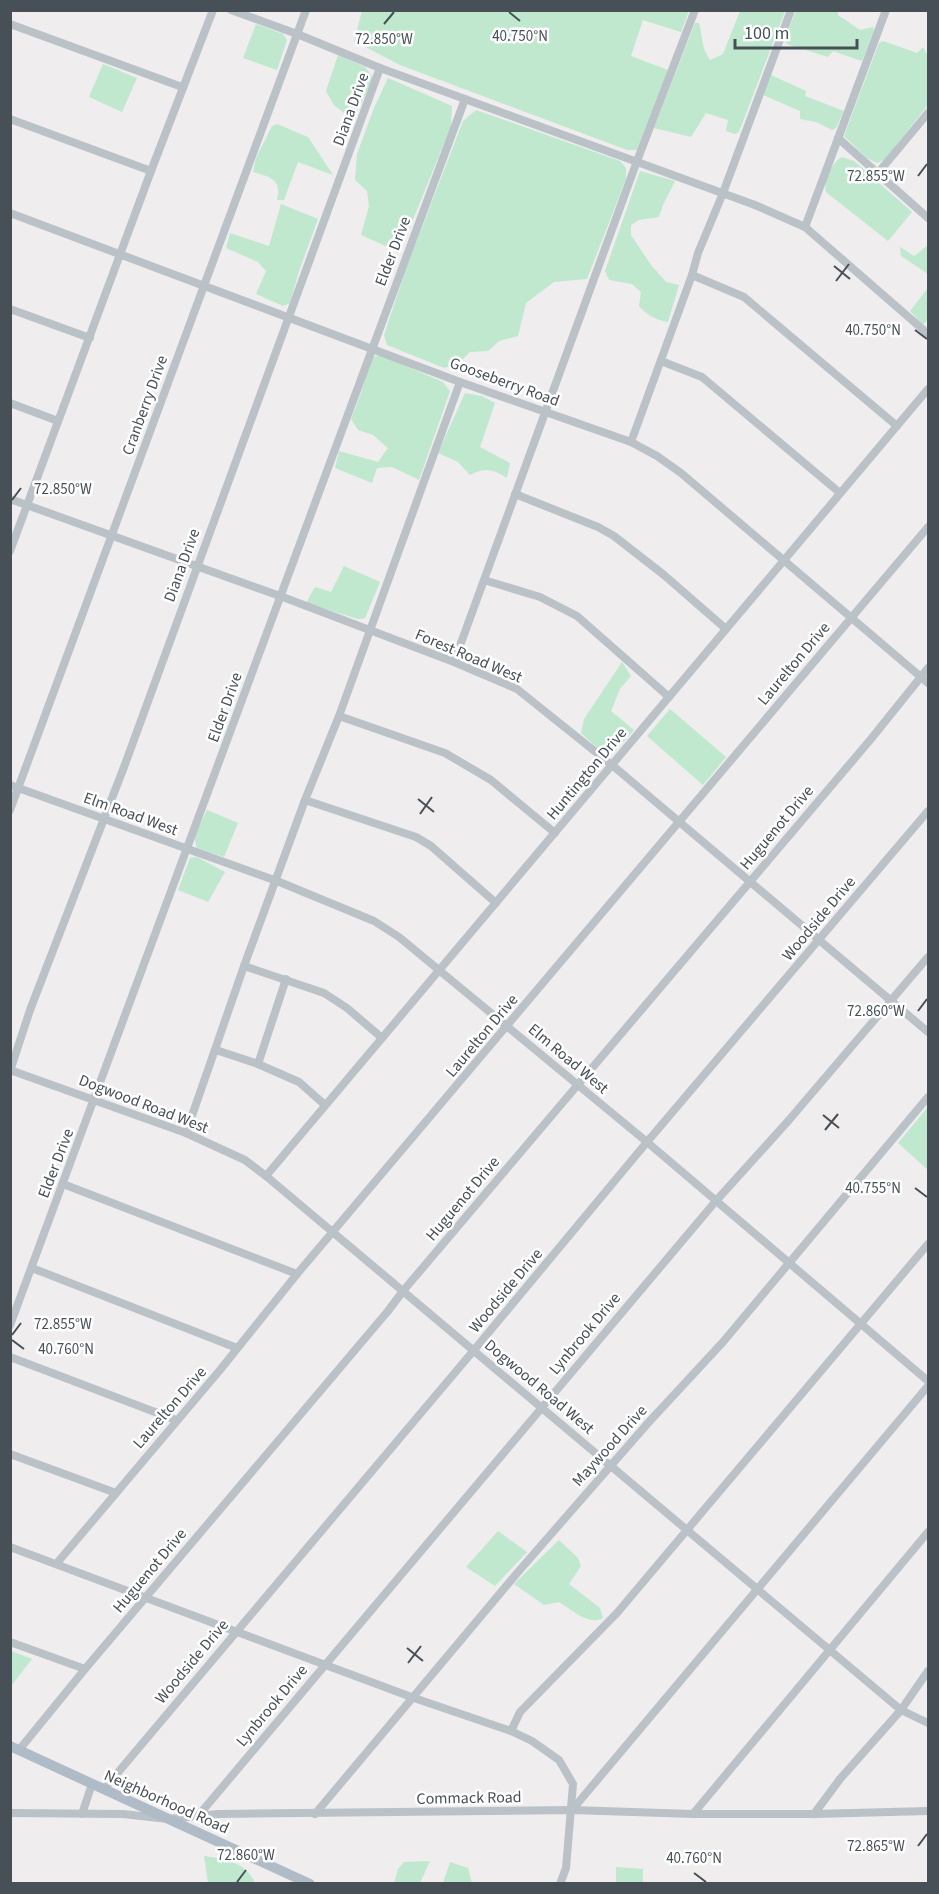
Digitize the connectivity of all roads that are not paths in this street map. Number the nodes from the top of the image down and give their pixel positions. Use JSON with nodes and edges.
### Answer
{"nodes":[{"id":1,"x":213,"y":10,"type":"edge"},
{"id":2,"x":231,"y":10,"type":"edge"},
{"id":3,"x":306,"y":10,"type":"edge"},
{"id":4,"x":695,"y":10,"type":"edge"},
{"id":5,"x":791,"y":10,"type":"edge"},
{"id":6,"x":886,"y":10,"type":"edge"},
{"id":7,"x":10,"y":24,"type":"edge"},
{"id":8,"x":297,"y":34,"type":"junction"},
{"id":9,"x":380,"y":68,"type":"junction"},
{"id":10,"x":182,"y":87,"type":"junction"},
{"id":11,"x":465,"y":99,"type":"junction"},
{"id":12,"x":928,"y":112,"type":"edge"},
{"id":13,"x":10,"y":119,"type":"edge"},
{"id":14,"x":838,"y":138,"type":"junction"},
{"id":15,"x":637,"y":161,"type":"junction"},
{"id":16,"x":151,"y":171,"type":"junction"},
{"id":17,"x":878,"y":173,"type":"junction"},
{"id":18,"x":723,"y":193,"type":"junction"},
{"id":19,"x":10,"y":213,"type":"edge"},
{"id":20,"x":928,"y":218,"type":"edge"},
{"id":21,"x":805,"y":226,"type":"junction"},
{"id":22,"x":120,"y":254,"type":"junction"},
{"id":23,"x":692,"y":275,"type":"junction"},
{"id":24,"x":204,"y":285,"type":"junction"},
{"id":25,"x":10,"y":309,"type":"edge"},
{"id":26,"x":290,"y":318,"type":"junction"},
{"id":27,"x":928,"y":334,"type":"edge"},
{"id":28,"x":90,"y":338,"type":"junction"},
{"id":29,"x":372,"y":347,"type":"junction"},
{"id":30,"x":661,"y":361,"type":"junction"},
{"id":31,"x":460,"y":382,"type":"junction"},
{"id":32,"x":928,"y":389,"type":"edge"},
{"id":33,"x":10,"y":404,"type":"edge"},
{"id":34,"x":545,"y":412,"type":"junction"},
{"id":35,"x":58,"y":421,"type":"junction"},
{"id":36,"x":897,"y":426,"type":"junction"},
{"id":37,"x":631,"y":442,"type":"junction"},
{"id":38,"x":840,"y":493,"type":"junction"},
{"id":39,"x":515,"y":495,"type":"junction"},
{"id":40,"x":10,"y":499,"type":"edge"},
{"id":41,"x":27,"y":505,"type":"junction"},
{"id":42,"x":928,"y":527,"type":"edge"},
{"id":43,"x":113,"y":535,"type":"junction"},
{"id":44,"x":10,"y":551,"type":"edge"},
{"id":45,"x":783,"y":561,"type":"junction"},
{"id":46,"x":196,"y":567,"type":"junction"},
{"id":47,"x":484,"y":580,"type":"junction"},
{"id":48,"x":280,"y":596,"type":"junction"},
{"id":49,"x":850,"y":617,"type":"junction"},
{"id":50,"x":726,"y":629,"type":"junction"},
{"id":51,"x":370,"y":632,"type":"junction"},
{"id":52,"x":454,"y":662,"type":"junction"},
{"id":53,"x":928,"y":668,"type":"edge"},
{"id":54,"x":921,"y":677,"type":"junction"},
{"id":55,"x":928,"y":683,"type":"edge"},
{"id":56,"x":669,"y":697,"type":"junction"},
{"id":57,"x":339,"y":716,"type":"junction"},
{"id":58,"x":612,"y":765,"type":"junction"},
{"id":59,"x":15,"y":787,"type":"edge"},
{"id":60,"x":305,"y":800,"type":"junction"},
{"id":61,"x":10,"y":810,"type":"edge"},
{"id":62,"x":928,"y":811,"type":"edge"},
{"id":63,"x":103,"y":819,"type":"junction"},
{"id":64,"x":679,"y":822,"type":"junction"},
{"id":65,"x":555,"y":833,"type":"junction"},
{"id":66,"x":186,"y":849,"type":"junction"},
{"id":67,"x":277,"y":881,"type":"junction"},
{"id":68,"x":749,"y":881,"type":"junction"},
{"id":69,"x":496,"y":903,"type":"junction"},
{"id":70,"x":819,"y":940,"type":"junction"},
{"id":71,"x":928,"y":957,"type":"edge"},
{"id":72,"x":244,"y":966,"type":"junction"},
{"id":73,"x":440,"y":969,"type":"junction"},
{"id":74,"x":286,"y":979,"type":"junction"},
{"id":75,"x":891,"y":1001,"type":"junction"},
{"id":76,"x":507,"y":1026,"type":"junction"},
{"id":77,"x":928,"y":1032,"type":"edge"},
{"id":78,"x":382,"y":1038,"type":"junction"},
{"id":79,"x":216,"y":1050,"type":"junction"},
{"id":80,"x":258,"y":1064,"type":"junction"},
{"id":81,"x":11,"y":1070,"type":"edge"},
{"id":82,"x":578,"y":1084,"type":"junction"},
{"id":83,"x":928,"y":1097,"type":"edge"},
{"id":84,"x":94,"y":1101,"type":"junction"},
{"id":85,"x":325,"y":1105,"type":"junction"},
{"id":86,"x":186,"y":1133,"type":"junction"},
{"id":87,"x":647,"y":1142,"type":"junction"},
{"id":88,"x":266,"y":1176,"type":"junction"},
{"id":89,"x":63,"y":1184,"type":"junction"},
{"id":90,"x":715,"y":1202,"type":"junction"},
{"id":91,"x":334,"y":1233,"type":"junction"},
{"id":92,"x":928,"y":1244,"type":"edge"},
{"id":93,"x":790,"y":1264,"type":"junction"},
{"id":94,"x":32,"y":1268,"type":"junction"},
{"id":95,"x":297,"y":1274,"type":"junction"},
{"id":96,"x":403,"y":1291,"type":"junction"},
{"id":97,"x":860,"y":1324,"type":"junction"},
{"id":98,"x":10,"y":1325,"type":"edge"},
{"id":99,"x":237,"y":1348,"type":"junction"},
{"id":100,"x":474,"y":1350,"type":"junction"},
{"id":101,"x":10,"y":1357,"type":"edge"},
{"id":102,"x":928,"y":1384,"type":"edge"},
{"id":103,"x":542,"y":1407,"type":"junction"},
{"id":104,"x":176,"y":1420,"type":"junction"},
{"id":105,"x":10,"y":1454,"type":"edge"},
{"id":106,"x":611,"y":1465,"type":"junction"},
{"id":107,"x":116,"y":1493,"type":"junction"},
{"id":108,"x":688,"y":1530,"type":"junction"},
{"id":109,"x":928,"y":1532,"type":"edge"},
{"id":110,"x":10,"y":1547,"type":"edge"},
{"id":111,"x":57,"y":1563,"type":"junction"},
{"id":112,"x":759,"y":1590,"type":"junction"},
{"id":113,"x":145,"y":1598,"type":"junction"},
{"id":114,"x":237,"y":1631,"type":"junction"},
{"id":115,"x":10,"y":1642,"type":"edge"},
{"id":116,"x":829,"y":1649,"type":"junction"},
{"id":117,"x":325,"y":1664,"type":"junction"},
{"id":118,"x":85,"y":1669,"type":"junction"},
{"id":119,"x":928,"y":1671,"type":"edge"},
{"id":120,"x":414,"y":1698,"type":"junction"},
{"id":121,"x":901,"y":1710,"type":"junction"},
{"id":122,"x":928,"y":1723,"type":"edge"},
{"id":123,"x":511,"y":1731,"type":"junction"},
{"id":124,"x":15,"y":1748,"type":"edge"},
{"id":125,"x":92,"y":1784,"type":"junction"},
{"id":126,"x":104,"y":1789,"type":"junction"},
{"id":127,"x":572,"y":1810,"type":"junction"},
{"id":128,"x":928,"y":1811,"type":"edge"},
{"id":129,"x":10,"y":1813,"type":"edge"},
{"id":130,"x":82,"y":1814,"type":"junction"},
{"id":131,"x":315,"y":1814,"type":"junction"},
{"id":132,"x":693,"y":1814,"type":"junction"},
{"id":133,"x":814,"y":1814,"type":"junction"},
{"id":134,"x":198,"y":1816,"type":"junction"},
{"id":135,"x":168,"y":1819,"type":"junction"},
{"id":136,"x":310,"y":1884,"type":"edge"},
{"id":137,"x":560,"y":1884,"type":"edge"}],
"edges":[{"from":1,"to":10,"type":"street"},
{"from":2,"to":8,"type":"street"},
{"from":3,"to":8,"type":"street","name":"Cranberry Drive"},
{"from":4,"to":15,"type":"street"},
{"from":5,"to":18,"type":"street"},
{"from":6,"to":14,"type":"street"},
{"from":7,"to":10,"type":"street"},
{"from":8,"to":9,"type":"street"},
{"from":8,"to":24,"type":"street","name":"Cranberry Drive"},
{"from":9,"to":11,"type":"street"},
{"from":9,"to":26,"type":"street","name":"Diana Drive"},
{"from":10,"to":16,"type":"street"},
{"from":11,"to":15,"type":"street"},
{"from":11,"to":29,"type":"street","name":"Elder Drive"},
{"from":12,"to":17,"type":"street"},
{"from":13,"to":16,"type":"street"},
{"from":14,"to":17,"type":"street"},
{"from":14,"to":21,"type":"street"},
{"from":15,"to":18,"type":"street"},
{"from":15,"to":34,"type":"street"},
{"from":16,"to":22,"type":"street"},
{"from":17,"to":20,"type":"street"},
{"from":18,"to":21,"type":"street"},
{"from":18,"to":23,"type":"street"},
{"from":19,"to":22,"type":"street","name":"Gooseberry Road"},
{"from":21,"to":27,"type":"street"},
{"from":22,"to":24,"type":"street","name":"Gooseberry Road"},
{"from":22,"to":28,"type":"street"},
{"from":23,"to":30,"type":"street"},
{"from":23,"to":36,"type":"street"},
{"from":24,"to":26,"type":"street","name":"Gooseberry Road"},
{"from":24,"to":43,"type":"street","name":"Cranberry Drive"},
{"from":25,"to":28,"type":"street"},
{"from":26,"to":29,"type":"street","name":"Gooseberry Road"},
{"from":26,"to":46,"type":"street","name":"Diana Drive"},
{"from":28,"to":35,"type":"street"},
{"from":29,"to":31,"type":"street","name":"Gooseberry Road"},
{"from":29,"to":48,"type":"street","name":"Elder Drive"},
{"from":30,"to":37,"type":"street"},
{"from":30,"to":38,"type":"street"},
{"from":31,"to":34,"type":"street","name":"Gooseberry Road"},
{"from":31,"to":51,"type":"street"},
{"from":32,"to":36,"type":"street","name":"Huntington Drive"},
{"from":33,"to":35,"type":"street"},
{"from":34,"to":37,"type":"street","name":"Gooseberry Road"},
{"from":34,"to":39,"type":"street"},
{"from":35,"to":41,"type":"street"},
{"from":36,"to":38,"type":"street","name":"Huntington Drive"},
{"from":37,"to":45,"type":"street","name":"Gooseberry Road"},
{"from":38,"to":45,"type":"street","name":"Huntington Drive"},
{"from":39,"to":47,"type":"street"},
{"from":39,"to":50,"type":"street"},
{"from":40,"to":41,"type":"street","name":"Forest Road West"},
{"from":41,"to":43,"type":"street","name":"Forest Road West"},
{"from":41,"to":44,"type":"street"},
{"from":42,"to":49,"type":"street","name":"Laurelton Drive"},
{"from":43,"to":46,"type":"street","name":"Forest Road West"},
{"from":43,"to":59,"type":"street","name":"Cranberry Drive"},
{"from":45,"to":49,"type":"street","name":"Gooseberry Road"},
{"from":45,"to":50,"type":"street","name":"Huntington Drive"},
{"from":46,"to":48,"type":"street","name":"Forest Road West"},
{"from":46,"to":63,"type":"street","name":"Diana Drive"},
{"from":47,"to":52,"type":"street"},
{"from":47,"to":56,"type":"street"},
{"from":48,"to":51,"type":"street","name":"Forest Road West"},
{"from":48,"to":66,"type":"street","name":"Elder Drive"},
{"from":49,"to":54,"type":"street","name":"Gooseberry Road"},
{"from":49,"to":64,"type":"street","name":"Laurelton Drive"},
{"from":50,"to":56,"type":"street","name":"Huntington Drive"},
{"from":51,"to":52,"type":"street","name":"Forest Road West"},
{"from":51,"to":57,"type":"street"},
{"from":52,"to":58,"type":"street","name":"Forest Road West"},
{"from":53,"to":54,"type":"street","name":"Huguenot Drive"},
{"from":54,"to":55,"type":"street","name":"Gooseberry Road"},
{"from":54,"to":68,"type":"street","name":"Huguenot Drive"},
{"from":56,"to":58,"type":"street","name":"Huntington Drive"},
{"from":57,"to":60,"type":"street"},
{"from":57,"to":65,"type":"street"},
{"from":58,"to":64,"type":"street","name":"Forest Road West"},
{"from":58,"to":65,"type":"street","name":"Huntington Drive"},
{"from":59,"to":61,"type":"street","name":"Cranberry Drive"},
{"from":59,"to":63,"type":"street","name":"Elm Road West"},
{"from":60,"to":67,"type":"street"},
{"from":60,"to":69,"type":"street"},
{"from":62,"to":70,"type":"street","name":"Woodside Drive"},
{"from":63,"to":66,"type":"street","name":"Elm Road West"},
{"from":63,"to":81,"type":"street","name":"Diana Drive"},
{"from":64,"to":68,"type":"street","name":"Forest Road West"},
{"from":64,"to":76,"type":"street","name":"Laurelton Drive"},
{"from":65,"to":69,"type":"street","name":"Huntington Drive"},
{"from":66,"to":67,"type":"street","name":"Elm Road West"},
{"from":66,"to":84,"type":"street","name":"Elder Drive"},
{"from":67,"to":72,"type":"street"},
{"from":67,"to":73,"type":"street","name":"Elm Road West"},
{"from":68,"to":70,"type":"street","name":"Forest Road West"},
{"from":68,"to":82,"type":"street","name":"Huguenot Drive"},
{"from":69,"to":73,"type":"street","name":"Huntington Drive"},
{"from":70,"to":75,"type":"street","name":"Forest Road West"},
{"from":70,"to":87,"type":"street","name":"Woodside Drive"},
{"from":71,"to":75,"type":"street","name":"Lynbrook Drive"},
{"from":72,"to":74,"type":"street"},
{"from":72,"to":79,"type":"street"},
{"from":73,"to":76,"type":"street","name":"Elm Road West"},
{"from":73,"to":78,"type":"street","name":"Huntington Drive"},
{"from":74,"to":78,"type":"street"},
{"from":74,"to":80,"type":"street"},
{"from":75,"to":77,"type":"street","name":"Forest Road West"},
{"from":75,"to":90,"type":"street","name":"Lynbrook Drive"},
{"from":76,"to":82,"type":"street","name":"Elm Road West"},
{"from":76,"to":91,"type":"street","name":"Laurelton Drive"},
{"from":78,"to":85,"type":"street","name":"Huntington Drive"},
{"from":79,"to":80,"type":"street"},
{"from":79,"to":86,"type":"street"},
{"from":80,"to":85,"type":"street"},
{"from":81,"to":84,"type":"street","name":"Dogwood Road West"},
{"from":82,"to":87,"type":"street","name":"Elm Road West"},
{"from":82,"to":96,"type":"street","name":"Huguenot Drive"},
{"from":83,"to":93,"type":"street","name":"Maywood Drive"},
{"from":84,"to":86,"type":"street","name":"Dogwood Road West"},
{"from":84,"to":89,"type":"street","name":"Elder Drive"},
{"from":85,"to":88,"type":"street","name":"Huntington Drive"},
{"from":86,"to":88,"type":"street","name":"Dogwood Road West"},
{"from":87,"to":90,"type":"street","name":"Elm Road West"},
{"from":87,"to":100,"type":"street","name":"Woodside Drive"},
{"from":88,"to":91,"type":"street","name":"Dogwood Road West"},
{"from":89,"to":94,"type":"street","name":"Elder Drive"},
{"from":89,"to":95,"type":"street"},
{"from":90,"to":93,"type":"street","name":"Elm Road West"},
{"from":90,"to":103,"type":"street","name":"Lynbrook Drive"},
{"from":91,"to":95,"type":"street","name":"Laurelton Drive"},
{"from":91,"to":96,"type":"street","name":"Dogwood Road West"},
{"from":92,"to":97,"type":"street"},
{"from":93,"to":97,"type":"street","name":"Elm Road West"},
{"from":93,"to":106,"type":"street","name":"Maywood Drive"},
{"from":94,"to":98,"type":"street","name":"Elder Drive"},
{"from":94,"to":99,"type":"street"},
{"from":95,"to":99,"type":"street","name":"Laurelton Drive"},
{"from":96,"to":100,"type":"street","name":"Dogwood Road West"},
{"from":96,"to":113,"type":"street","name":"Huguenot Drive"},
{"from":97,"to":102,"type":"street","name":"Elm Road West"},
{"from":97,"to":108,"type":"street"},
{"from":99,"to":104,"type":"street","name":"Laurelton Drive"},
{"from":100,"to":103,"type":"street","name":"Dogwood Road West"},
{"from":100,"to":114,"type":"street","name":"Woodside Drive"},
{"from":101,"to":104,"type":"street"},
{"from":102,"to":112,"type":"street"},
{"from":103,"to":106,"type":"street","name":"Dogwood Road West"},
{"from":103,"to":117,"type":"street","name":"Lynbrook Drive"},
{"from":104,"to":107,"type":"street","name":"Laurelton Drive"},
{"from":105,"to":107,"type":"street"},
{"from":106,"to":108,"type":"street","name":"Dogwood Road West"},
{"from":106,"to":120,"type":"street","name":"Maywood Drive"},
{"from":107,"to":111,"type":"street","name":"Laurelton Drive"},
{"from":108,"to":112,"type":"street","name":"Dogwood Road West"},
{"from":108,"to":123,"type":"street"},
{"from":109,"to":116,"type":"street"},
{"from":110,"to":111,"type":"street"},
{"from":111,"to":113,"type":"street"},
{"from":112,"to":116,"type":"street","name":"Dogwood Road West"},
{"from":112,"to":127,"type":"street"},
{"from":113,"to":114,"type":"street"},
{"from":113,"to":118,"type":"street","name":"Huguenot Drive"},
{"from":114,"to":117,"type":"street"},
{"from":114,"to":126,"type":"street","name":"Woodside Drive"},
{"from":115,"to":118,"type":"street"},
{"from":116,"to":121,"type":"street","name":"Dogwood Road West"},
{"from":116,"to":132,"type":"street"},
{"from":117,"to":120,"type":"street"},
{"from":117,"to":134,"type":"street","name":"Lynbrook Drive"},
{"from":118,"to":124,"type":"street","name":"Huguenot Drive"},
{"from":119,"to":121,"type":"street"},
{"from":120,"to":123,"type":"street"},
{"from":120,"to":131,"type":"street","name":"Maywood Drive"},
{"from":121,"to":122,"type":"street","name":"Dogwood Road West"},
{"from":121,"to":133,"type":"street"},
{"from":123,"to":127,"type":"street"},
{"from":124,"to":125,"type":"main road","name":"Neighborhood Road"},
{"from":125,"to":126,"type":"main road","name":"Neighborhood Road"},
{"from":125,"to":130,"type":"street"},
{"from":126,"to":135,"type":"main road","name":"Neighborhood Road"},
{"from":127,"to":131,"type":"street","name":"Commack Road"},
{"from":127,"to":132,"type":"street","name":"Commack Road"},
{"from":127,"to":137,"type":"street"},
{"from":128,"to":133,"type":"street","name":"Commack Road"},
{"from":129,"to":130,"type":"street","name":"Commack Road"},
{"from":130,"to":135,"type":"street","name":"Commack Road"},
{"from":131,"to":134,"type":"street","name":"Commack Road"},
{"from":132,"to":133,"type":"street","name":"Commack Road"},
{"from":134,"to":135,"type":"street","name":"Commack Road"},
{"from":135,"to":136,"type":"main road","name":"Neighborhood Road"}]}
